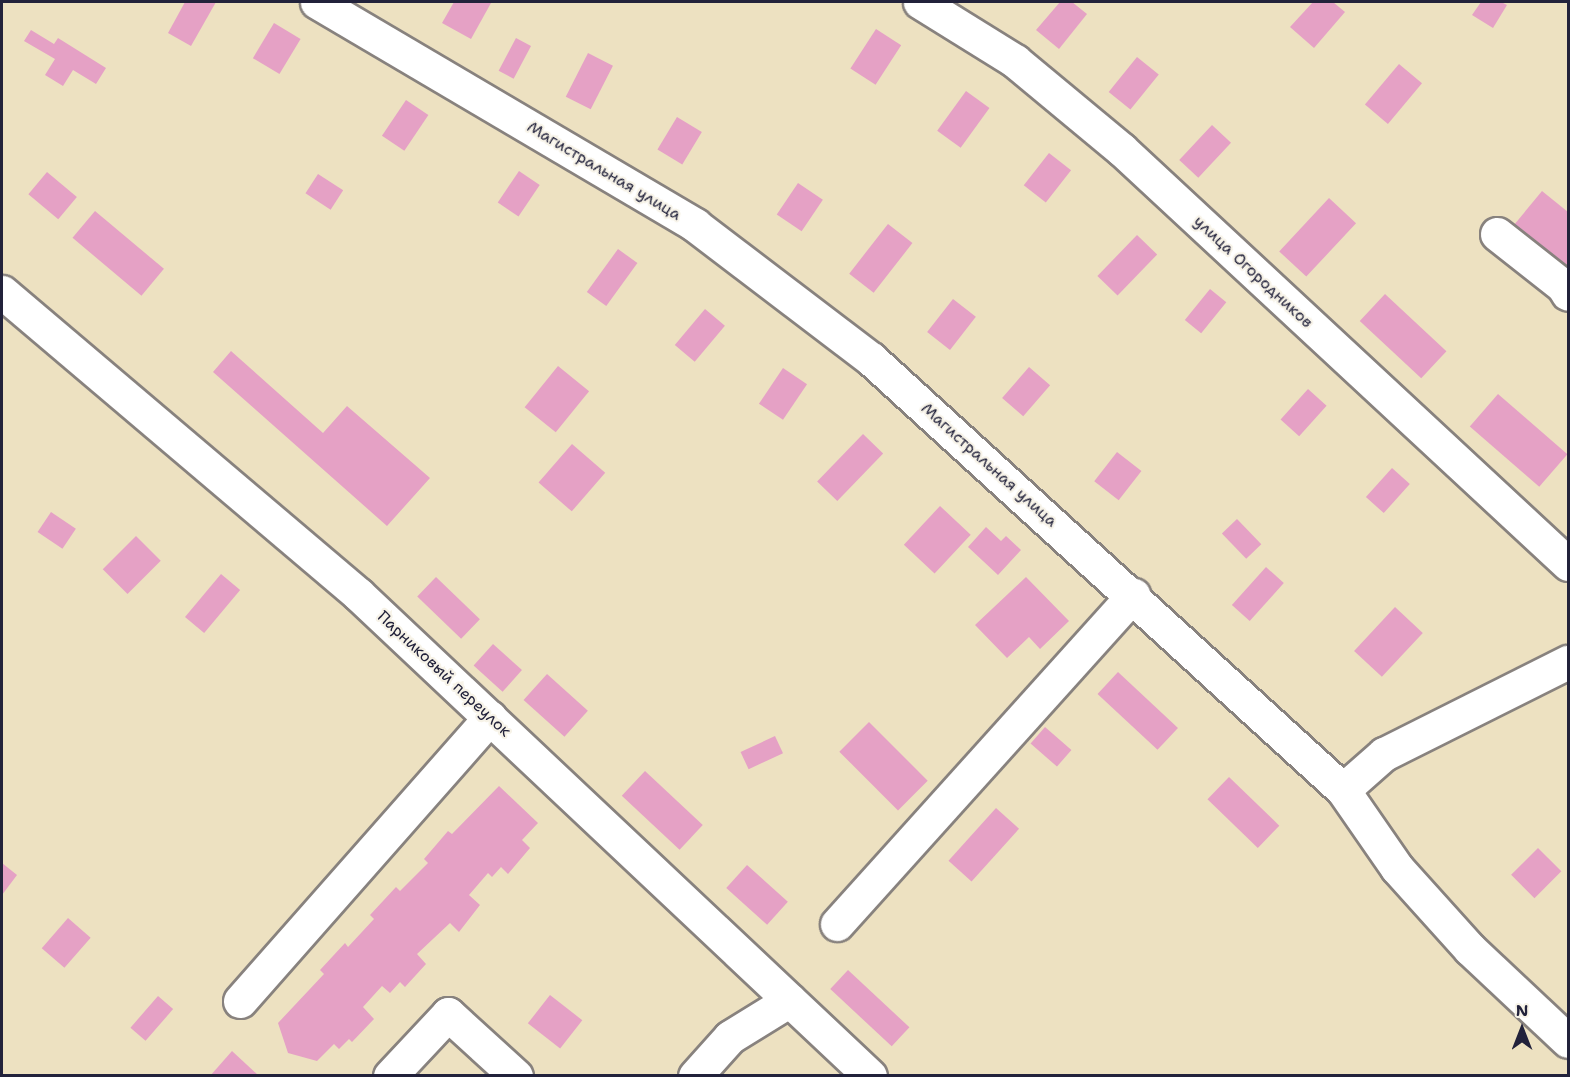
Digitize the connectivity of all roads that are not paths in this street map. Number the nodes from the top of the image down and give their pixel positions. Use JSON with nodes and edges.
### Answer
{"nodes":[{"id":1,"x":317,"y":2,"type":"edge"},
{"id":2,"x":920,"y":2,"type":"edge"},
{"id":3,"x":1497,"y":234,"type":"dead end"},
{"id":4,"x":2,"y":292,"type":"edge"},
{"id":5,"x":1569,"y":294,"type":"edge"},
{"id":6,"x":1569,"y":564,"type":"edge"},
{"id":7,"x":1133,"y":596,"type":"junction"},
{"id":8,"x":1569,"y":662,"type":"edge"},
{"id":9,"x":490,"y":717,"type":"junction"},
{"id":10,"x":1343,"y":790,"type":"junction"},
{"id":11,"x":837,"y":924,"type":"dead end"},
{"id":12,"x":790,"y":1000,"type":"junction"},
{"id":13,"x":240,"y":1001,"type":"dead end"},
{"id":14,"x":1569,"y":1041,"type":"edge"},
{"id":15,"x":390,"y":1076,"type":"edge"},
{"id":16,"x":516,"y":1076,"type":"edge"},
{"id":17,"x":695,"y":1076,"type":"edge"},
{"id":18,"x":870,"y":1076,"type":"edge"}],
"edges":[{"from":1,"to":7,"type":"street","name":"Магистральная улица"},
{"from":2,"to":6,"type":"street","name":"улица Огородников"},
{"from":3,"to":5,"type":"street"},
{"from":4,"to":9,"type":"street","name":"Парниковый переулок"},
{"from":7,"to":10,"type":"street","name":"Магистральная улица"},
{"from":7,"to":11,"type":"street"},
{"from":8,"to":10,"type":"street"},
{"from":9,"to":12,"type":"street","name":"Парниковый переулок"},
{"from":9,"to":13,"type":"street"},
{"from":10,"to":14,"type":"street","name":"Магистральная улица"},
{"from":12,"to":17,"type":"street"},
{"from":12,"to":18,"type":"street","name":"Парниковый переулок"},
{"from":15,"to":16,"type":"street"}]}
